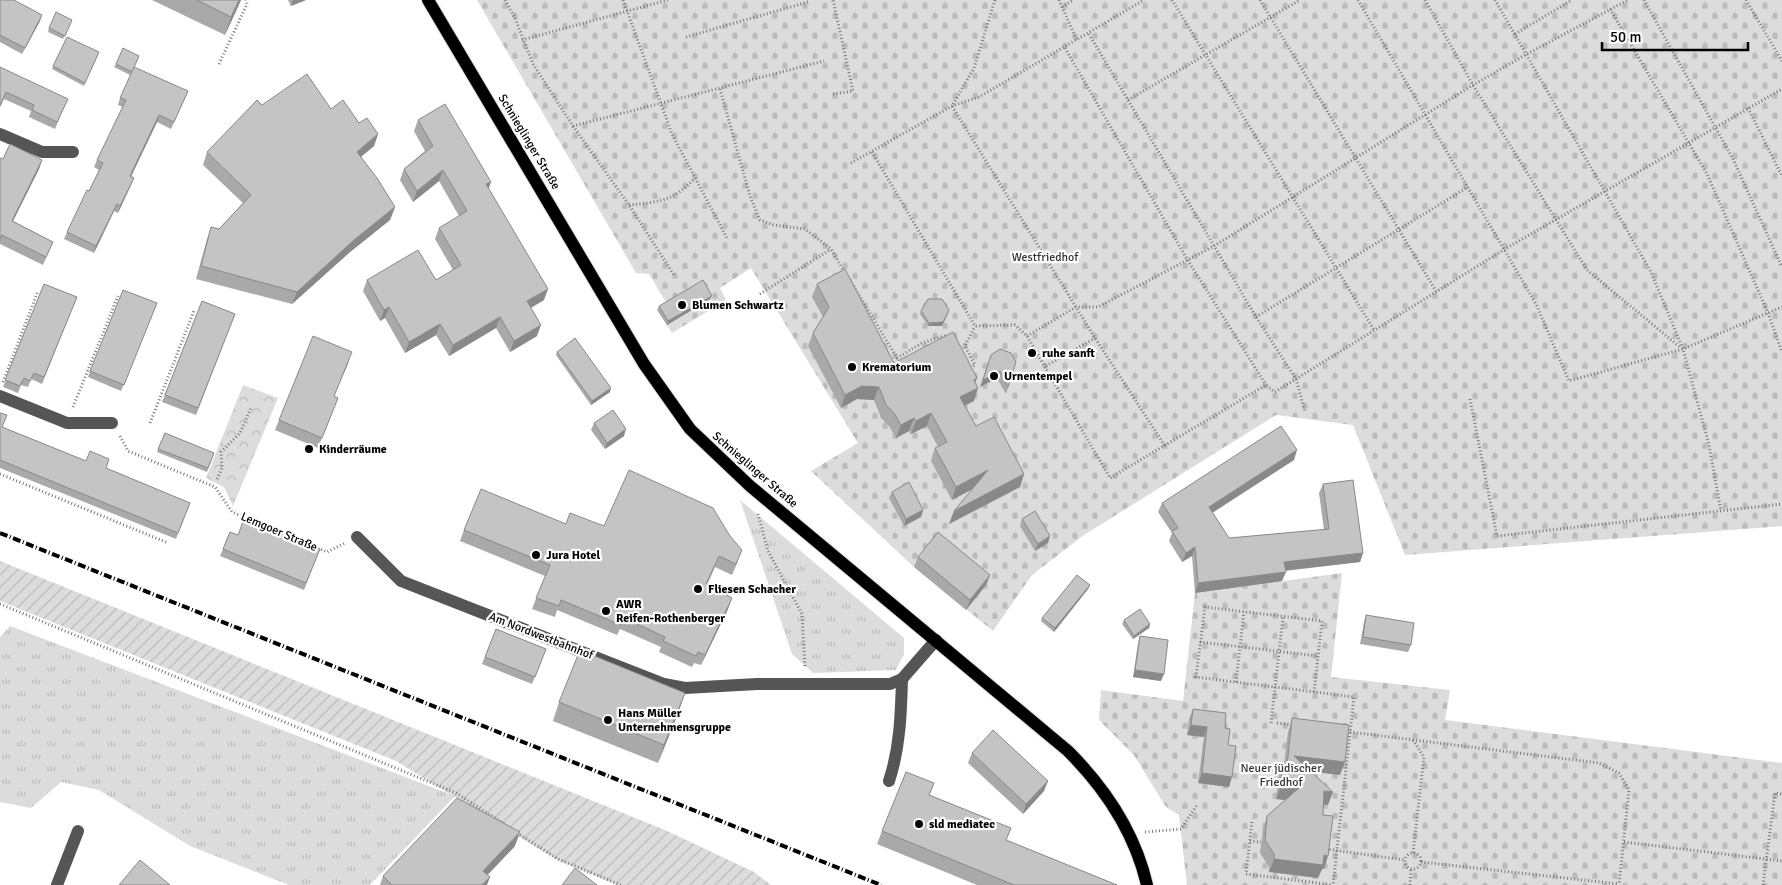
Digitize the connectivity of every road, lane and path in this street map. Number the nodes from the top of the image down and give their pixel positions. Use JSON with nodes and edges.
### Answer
{"nodes":[{"id":1,"x":246,"y":0,"type":"edge"},
{"id":2,"x":428,"y":0,"type":"edge"},
{"id":3,"x":505,"y":0,"type":"edge"},
{"id":4,"x":623,"y":0,"type":"edge"},
{"id":5,"x":668,"y":0,"type":"edge"},
{"id":6,"x":833,"y":0,"type":"edge"},
{"id":7,"x":995,"y":0,"type":"edge"},
{"id":8,"x":1059,"y":0,"type":"edge"},
{"id":9,"x":1074,"y":0,"type":"edge"},
{"id":10,"x":1144,"y":0,"type":"edge"},
{"id":11,"x":1172,"y":0,"type":"edge"},
{"id":12,"x":1260,"y":0,"type":"edge"},
{"id":13,"x":1300,"y":0,"type":"edge"},
{"id":14,"x":1358,"y":0,"type":"edge"},
{"id":15,"x":1425,"y":0,"type":"edge"},
{"id":16,"x":1495,"y":0,"type":"edge"},
{"id":17,"x":1572,"y":0,"type":"edge"},
{"id":18,"x":1628,"y":0,"type":"edge"},
{"id":19,"x":1644,"y":0,"type":"edge"},
{"id":20,"x":1746,"y":0,"type":"edge"},
{"id":21,"x":808,"y":2,"type":"dead end"},
{"id":22,"x":1062,"y":7,"type":"junction"},
{"id":23,"x":1610,"y":9,"type":"junction"},
{"id":24,"x":626,"y":12,"type":"junction"},
{"id":25,"x":1270,"y":18,"type":"junction"},
{"id":26,"x":1089,"y":34,"type":"junction"},
{"id":27,"x":1515,"y":34,"type":"junction"},
{"id":28,"x":686,"y":37,"type":"dead end"},
{"id":29,"x":522,"y":40,"type":"junction"},
{"id":30,"x":1077,"y":41,"type":"junction"},
{"id":31,"x":1065,"y":48,"type":"junction"},
{"id":32,"x":1526,"y":54,"type":"junction"},
{"id":33,"x":1205,"y":55,"type":"junction"},
{"id":34,"x":824,"y":61,"type":"dead end"},
{"id":35,"x":1782,"y":61,"type":"edge"},
{"id":36,"x":219,"y":64,"type":"dead end"},
{"id":37,"x":1473,"y":85,"type":"junction"},
{"id":38,"x":720,"y":88,"type":"junction"},
{"id":39,"x":1782,"y":88,"type":"edge"},
{"id":40,"x":833,"y":94,"type":"dead end"},
{"id":41,"x":1128,"y":100,"type":"junction"},
{"id":42,"x":661,"y":104,"type":"junction"},
{"id":43,"x":952,"y":106,"type":"junction"},
{"id":44,"x":1748,"y":108,"type":"junction"},
{"id":45,"x":1426,"y":116,"type":"junction"},
{"id":46,"x":573,"y":126,"type":"junction"},
{"id":47,"x":1716,"y":126,"type":"junction"},
{"id":48,"x":0,"y":134,"type":"edge"},
{"id":49,"x":1687,"y":142,"type":"junction"},
{"id":50,"x":73,"y":152,"type":"dead end"},
{"id":51,"x":872,"y":152,"type":"junction"},
{"id":52,"x":1356,"y":158,"type":"junction"},
{"id":53,"x":852,"y":163,"type":"dead end"},
{"id":54,"x":1782,"y":176,"type":"edge"},
{"id":55,"x":696,"y":178,"type":"junction"},
{"id":56,"x":1468,"y":187,"type":"junction"},
{"id":57,"x":1606,"y":192,"type":"junction"},
{"id":58,"x":1294,"y":196,"type":"junction"},
{"id":59,"x":629,"y":205,"type":"junction"},
{"id":60,"x":1557,"y":220,"type":"junction"},
{"id":61,"x":1399,"y":230,"type":"junction"},
{"id":62,"x":728,"y":240,"type":"dead end"},
{"id":63,"x":1214,"y":246,"type":"junction"},
{"id":64,"x":831,"y":249,"type":"junction"},
{"id":65,"x":1504,"y":249,"type":"junction"},
{"id":66,"x":1187,"y":259,"type":"junction"},
{"id":67,"x":1336,"y":267,"type":"junction"},
{"id":68,"x":1782,"y":267,"type":"edge"},
{"id":69,"x":674,"y":275,"type":"dead end"},
{"id":70,"x":38,"y":291,"type":"dead end"},
{"id":71,"x":1436,"y":291,"type":"junction"},
{"id":72,"x":760,"y":294,"type":"dead end"},
{"id":73,"x":118,"y":296,"type":"edge"},
{"id":74,"x":1076,"y":307,"type":"junction"},
{"id":75,"x":1782,"y":307,"type":"edge"},
{"id":76,"x":194,"y":311,"type":"dead end"},
{"id":77,"x":1768,"y":313,"type":"junction"},
{"id":78,"x":1256,"y":317,"type":"junction"},
{"id":79,"x":975,"y":326,"type":"junction"},
{"id":80,"x":1374,"y":330,"type":"junction"},
{"id":81,"x":1027,"y":336,"type":"junction"},
{"id":82,"x":1095,"y":338,"type":"junction"},
{"id":83,"x":951,"y":343,"type":"edge"},
{"id":84,"x":1682,"y":349,"type":"junction"},
{"id":85,"x":1782,"y":352,"type":"edge"},
{"id":86,"x":962,"y":364,"type":"edge"},
{"id":87,"x":1046,"y":366,"type":"junction"},
{"id":88,"x":1296,"y":379,"type":"junction"},
{"id":89,"x":1266,"y":385,"type":"junction"},
{"id":90,"x":0,"y":390,"type":"edge"},
{"id":91,"x":0,"y":396,"type":"edge"},
{"id":92,"x":1470,"y":398,"type":"dead end"},
{"id":93,"x":251,"y":408,"type":"dead end"},
{"id":94,"x":1306,"y":412,"type":"dead end"},
{"id":95,"x":67,"y":423,"type":"junction"},
{"id":96,"x":112,"y":423,"type":"joint"},
{"id":97,"x":150,"y":423,"type":"dead end"},
{"id":98,"x":1165,"y":446,"type":"junction"},
{"id":99,"x":0,"y":474,"type":"edge"},
{"id":100,"x":217,"y":479,"type":"dead end"},
{"id":101,"x":750,"y":486,"type":"junction"},
{"id":102,"x":1782,"y":504,"type":"edge"},
{"id":103,"x":1721,"y":511,"type":"junction"},
{"id":104,"x":357,"y":537,"type":"joint"},
{"id":105,"x":168,"y":543,"type":"dead end"},
{"id":106,"x":0,"y":604,"type":"edge"},
{"id":107,"x":1244,"y":612,"type":"junction"},
{"id":108,"x":1283,"y":616,"type":"junction"},
{"id":109,"x":936,"y":640,"type":"junction"},
{"id":110,"x":1200,"y":642,"type":"junction"},
{"id":111,"x":1240,"y":647,"type":"junction"},
{"id":112,"x":1279,"y":651,"type":"junction"},
{"id":113,"x":1318,"y":656,"type":"junction"},
{"id":114,"x":902,"y":679,"type":"junction"},
{"id":115,"x":1236,"y":682,"type":"junction"},
{"id":116,"x":806,"y":684,"type":"junction"},
{"id":117,"x":1275,"y":687,"type":"junction"},
{"id":118,"x":1314,"y":692,"type":"junction"},
{"id":119,"x":1271,"y":722,"type":"dead end"},
{"id":120,"x":1277,"y":723,"type":"dead end"},
{"id":121,"x":1295,"y":726,"type":"edge"},
{"id":122,"x":1340,"y":731,"type":"edge"},
{"id":123,"x":1350,"y":732,"type":"junction"},
{"id":124,"x":1413,"y":740,"type":"junction"},
{"id":125,"x":889,"y":781,"type":"dead end"},
{"id":126,"x":1782,"y":794,"type":"edge"},
{"id":127,"x":1196,"y":805,"type":"dead end"},
{"id":128,"x":1252,"y":822,"type":"dead end"},
{"id":129,"x":78,"y":831,"type":"dead end"},
{"id":130,"x":1129,"y":834,"type":"junction"},
{"id":131,"x":1250,"y":841,"type":"junction"},
{"id":132,"x":1261,"y":842,"type":"dead end"},
{"id":133,"x":1624,"y":842,"type":"junction"},
{"id":134,"x":1326,"y":849,"type":"edge"},
{"id":135,"x":1336,"y":850,"type":"junction"},
{"id":136,"x":1413,"y":853,"type":"junction"},
{"id":137,"x":1766,"y":859,"type":"junction"},
{"id":138,"x":1405,"y":860,"type":"junction"},
{"id":139,"x":1782,"y":861,"type":"edge"},
{"id":140,"x":1420,"y":862,"type":"junction"},
{"id":141,"x":1411,"y":868,"type":"junction"},
{"id":142,"x":57,"y":885,"type":"edge"},
{"id":143,"x":621,"y":885,"type":"edge"},
{"id":144,"x":1147,"y":885,"type":"edge"},
{"id":145,"x":1333,"y":885,"type":"edge"},
{"id":146,"x":1410,"y":885,"type":"edge"},
{"id":147,"x":1619,"y":885,"type":"edge"},
{"id":148,"x":1763,"y":885,"type":"edge"}],
"edges":[{"from":1,"to":36,"type":"path"},
{"from":2,"to":101,"type":"main road","name":"Schnieglinger Straße"},
{"from":3,"to":29,"type":"path"},
{"from":4,"to":24,"type":"path"},
{"from":5,"to":24,"type":"path"},
{"from":6,"to":40,"type":"path"},
{"from":7,"to":43,"type":"path"},
{"from":8,"to":22,"type":"path"},
{"from":9,"to":22,"type":"path"},
{"from":10,"to":26,"type":"path"},
{"from":11,"to":33,"type":"path"},
{"from":12,"to":25,"type":"path"},
{"from":13,"to":25,"type":"path"},
{"from":14,"to":45,"type":"path"},
{"from":15,"to":37,"type":"path"},
{"from":16,"to":27,"type":"path"},
{"from":17,"to":27,"type":"path"},
{"from":18,"to":23,"type":"path"},
{"from":19,"to":47,"type":"path"},
{"from":20,"to":35,"type":"path"},
{"from":21,"to":28,"type":"path"},
{"from":22,"to":30,"type":"path"},
{"from":23,"to":32,"type":"path"},
{"from":23,"to":49,"type":"path"},
{"from":24,"to":29,"type":"path"},
{"from":24,"to":42,"type":"path"},
{"from":25,"to":33,"type":"path"},
{"from":25,"to":52,"type":"path"},
{"from":26,"to":30,"type":"path"},
{"from":26,"to":41,"type":"path"},
{"from":27,"to":32,"type":"path"},
{"from":29,"to":46,"type":"path"},
{"from":30,"to":31,"type":"path"},
{"from":31,"to":43,"type":"path"},
{"from":31,"to":66,"type":"path"},
{"from":32,"to":37,"type":"path"},
{"from":32,"to":57,"type":"path"},
{"from":33,"to":41,"type":"path"},
{"from":33,"to":58,"type":"path"},
{"from":34,"to":38,"type":"path"},
{"from":37,"to":45,"type":"path"},
{"from":37,"to":60,"type":"path"},
{"from":38,"to":42,"type":"path"},
{"from":38,"to":64,"type":"path"},
{"from":39,"to":44,"type":"path"},
{"from":41,"to":63,"type":"path"},
{"from":42,"to":46,"type":"path"},
{"from":42,"to":55,"type":"path"},
{"from":43,"to":51,"type":"path"},
{"from":43,"to":74,"type":"path"},
{"from":44,"to":47,"type":"path"},
{"from":44,"to":54,"type":"path"},
{"from":45,"to":52,"type":"path"},
{"from":45,"to":56,"type":"path"},
{"from":46,"to":59,"type":"path"},
{"from":47,"to":49,"type":"path"},
{"from":47,"to":68,"type":"path"},
{"from":48,"to":50,"type":"street"},
{"from":49,"to":57,"type":"path"},
{"from":49,"to":77,"type":"path"},
{"from":51,"to":53,"type":"path"},
{"from":51,"to":79,"type":"path"},
{"from":52,"to":58,"type":"path"},
{"from":52,"to":61,"type":"path"},
{"from":55,"to":59,"type":"path"},
{"from":55,"to":62,"type":"path"},
{"from":56,"to":61,"type":"path"},
{"from":56,"to":65,"type":"path"},
{"from":57,"to":60,"type":"path"},
{"from":57,"to":84,"type":"path"},
{"from":58,"to":63,"type":"path"},
{"from":58,"to":67,"type":"path"},
{"from":59,"to":69,"type":"path"},
{"from":60,"to":65,"type":"path"},
{"from":60,"to":84,"type":"path"},
{"from":61,"to":67,"type":"path"},
{"from":61,"to":71,"type":"path"},
{"from":63,"to":66,"type":"path"},
{"from":63,"to":78,"type":"path"},
{"from":64,"to":72,"type":"path"},
{"from":64,"to":83,"type":"path"},
{"from":65,"to":71,"type":"path"},
{"from":65,"to":84,"type":"path"},
{"from":66,"to":74,"type":"path"},
{"from":66,"to":89,"type":"path"},
{"from":67,"to":78,"type":"path"},
{"from":67,"to":80,"type":"path"},
{"from":70,"to":90,"type":"path"},
{"from":71,"to":80,"type":"path"},
{"from":73,"to":95,"type":"path"},
{"from":74,"to":81,"type":"path"},
{"from":74,"to":82,"type":"path"},
{"from":75,"to":77,"type":"path"},
{"from":76,"to":97,"type":"path"},
{"from":77,"to":84,"type":"path"},
{"from":77,"to":85,"type":"path"},
{"from":78,"to":88,"type":"path"},
{"from":79,"to":81,"type":"path"},
{"from":79,"to":86,"type":"path"},
{"from":80,"to":88,"type":"path"},
{"from":81,"to":87,"type":"path"},
{"from":82,"to":87,"type":"path"},
{"from":82,"to":98,"type":"path"},
{"from":84,"to":103,"type":"path"},
{"from":87,"to":98,"type":"path"},
{"from":88,"to":89,"type":"path"},
{"from":88,"to":94,"type":"path"},
{"from":89,"to":98,"type":"path"},
{"from":91,"to":95,"type":"street"},
{"from":92,"to":103,"type":"path"},
{"from":93,"to":100,"type":"path"},
{"from":95,"to":96,"type":"street"},
{"from":96,"to":104,"type":"path","name":"Lemgoer Straße"},
{"from":99,"to":105,"type":"path"},
{"from":101,"to":109,"type":"main road","name":"Schnieglinger Straße"},
{"from":101,"to":116,"type":"path"},
{"from":102,"to":103,"type":"path"},
{"from":104,"to":116,"type":"street","name":"Am Nordwestbahnhof"},
{"from":106,"to":143,"type":"path"},
{"from":107,"to":108,"type":"path"},
{"from":107,"to":110,"type":"path"},
{"from":107,"to":111,"type":"path"},
{"from":108,"to":112,"type":"path"},
{"from":108,"to":113,"type":"path"},
{"from":109,"to":114,"type":"street"},
{"from":109,"to":130,"type":"main road","name":"Schnieglinger Straße"},
{"from":110,"to":111,"type":"path"},
{"from":110,"to":115,"type":"path"},
{"from":111,"to":112,"type":"path"},
{"from":111,"to":115,"type":"path"},
{"from":112,"to":113,"type":"path"},
{"from":112,"to":117,"type":"path"},
{"from":113,"to":118,"type":"path"},
{"from":114,"to":116,"type":"street","name":"Am Nordwestbahnhof"},
{"from":114,"to":125,"type":"street"},
{"from":115,"to":117,"type":"path"},
{"from":117,"to":118,"type":"path"},
{"from":117,"to":119,"type":"path"},
{"from":118,"to":123,"type":"path"},
{"from":120,"to":121,"type":"path"},
{"from":122,"to":123,"type":"path"},
{"from":123,"to":124,"type":"path"},
{"from":123,"to":135,"type":"path"},
{"from":124,"to":133,"type":"path"},
{"from":124,"to":136,"type":"path"},
{"from":126,"to":137,"type":"path"},
{"from":127,"to":130,"type":"path"},
{"from":128,"to":131,"type":"path"},
{"from":129,"to":142,"type":"street"},
{"from":130,"to":144,"type":"main road","name":"Schnieglinger Straße"},
{"from":131,"to":132,"type":"path"},
{"from":131,"to":145,"type":"path"},
{"from":133,"to":137,"type":"path"},
{"from":133,"to":147,"type":"path"},
{"from":134,"to":135,"type":"path"},
{"from":135,"to":138,"type":"path"},
{"from":135,"to":145,"type":"path"},
{"from":136,"to":138,"type":"path"},
{"from":136,"to":140,"type":"path"},
{"from":137,"to":139,"type":"path"},
{"from":137,"to":148,"type":"path"},
{"from":138,"to":141,"type":"path"},
{"from":140,"to":141,"type":"path"},
{"from":140,"to":147,"type":"path"},
{"from":141,"to":146,"type":"path"}]}
